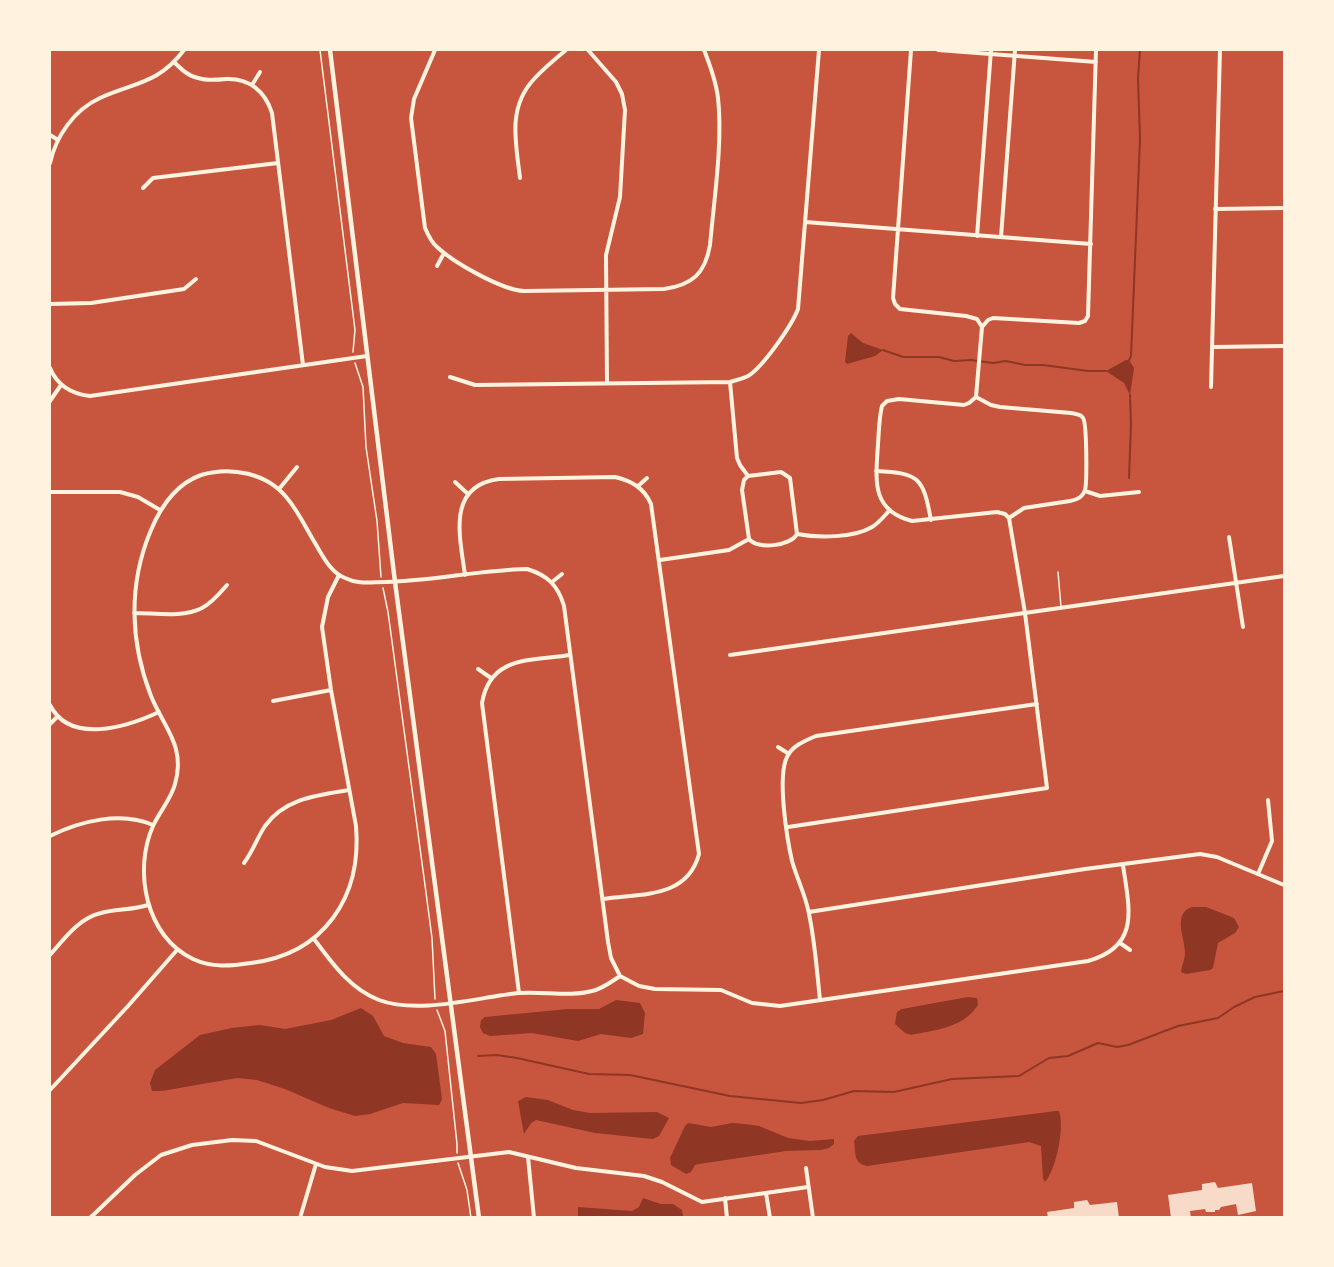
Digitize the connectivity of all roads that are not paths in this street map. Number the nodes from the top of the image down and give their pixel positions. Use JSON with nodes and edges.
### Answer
{"nodes":[{"id":1,"x":184,"y":50,"type":"edge"},
{"id":2,"x":330,"y":50,"type":"edge"},
{"id":3,"x":435,"y":50,"type":"edge"},
{"id":4,"x":566,"y":50,"type":"edge"},
{"id":5,"x":588,"y":50,"type":"edge"},
{"id":6,"x":704,"y":50,"type":"edge"},
{"id":7,"x":819,"y":50,"type":"edge"},
{"id":8,"x":911,"y":50,"type":"edge"},
{"id":9,"x":938,"y":50,"type":"edge"},
{"id":10,"x":1096,"y":50,"type":"edge"},
{"id":11,"x":1220,"y":50,"type":"edge"},
{"id":12,"x":991,"y":51,"type":"edge"},
{"id":13,"x":1015,"y":52,"type":"edge"},
{"id":14,"x":174,"y":62,"type":"junction"},
{"id":15,"x":1096,"y":62,"type":"junction"},
{"id":16,"x":260,"y":72,"type":"dead end"},
{"id":17,"x":252,"y":85,"type":"junction"},
{"id":18,"x":50,"y":135,"type":"edge"},
{"id":19,"x":58,"y":140,"type":"junction"},
{"id":20,"x":50,"y":163,"type":"edge"},
{"id":21,"x":278,"y":163,"type":"junction"},
{"id":22,"x":520,"y":178,"type":"dead end"},
{"id":23,"x":143,"y":188,"type":"dead end"},
{"id":24,"x":1284,"y":208,"type":"edge"},
{"id":25,"x":1215,"y":209,"type":"junction"},
{"id":26,"x":805,"y":222,"type":"junction"},
{"id":27,"x":897,"y":229,"type":"junction"},
{"id":28,"x":977,"y":236,"type":"junction"},
{"id":29,"x":1001,"y":237,"type":"junction"},
{"id":30,"x":1091,"y":244,"type":"junction"},
{"id":31,"x":444,"y":254,"type":"junction"},
{"id":32,"x":437,"y":266,"type":"dead end"},
{"id":33,"x":196,"y":279,"type":"dead end"},
{"id":34,"x":606,"y":290,"type":"junction"},
{"id":35,"x":50,"y":304,"type":"edge"},
{"id":36,"x":982,"y":327,"type":"junction"},
{"id":37,"x":1284,"y":346,"type":"edge"},
{"id":38,"x":1213,"y":347,"type":"junction"},
{"id":39,"x":367,"y":356,"type":"junction"},
{"id":40,"x":303,"y":365,"type":"junction"},
{"id":41,"x":50,"y":368,"type":"edge"},
{"id":42,"x":450,"y":377,"type":"dead end"},
{"id":43,"x":730,"y":382,"type":"junction"},
{"id":44,"x":607,"y":383,"type":"junction"},
{"id":45,"x":61,"y":385,"type":"junction"},
{"id":46,"x":1211,"y":387,"type":"dead end"},
{"id":47,"x":976,"y":397,"type":"junction"},
{"id":48,"x":50,"y":401,"type":"edge"},
{"id":49,"x":297,"y":467,"type":"dead end"},
{"id":50,"x":876,"y":471,"type":"junction"},
{"id":51,"x":748,"y":476,"type":"junction"},
{"id":52,"x":647,"y":478,"type":"dead end"},
{"id":53,"x":455,"y":482,"type":"dead end"},
{"id":54,"x":638,"y":486,"type":"junction"},
{"id":55,"x":279,"y":489,"type":"junction"},
{"id":56,"x":1085,"y":490,"type":"junction"},
{"id":57,"x":50,"y":492,"type":"edge"},
{"id":58,"x":1139,"y":492,"type":"dead end"},
{"id":59,"x":468,"y":494,"type":"junction"},
{"id":60,"x":159,"y":510,"type":"junction"},
{"id":61,"x":889,"y":511,"type":"junction"},
{"id":62,"x":1010,"y":518,"type":"junction"},
{"id":63,"x":931,"y":520,"type":"junction"},
{"id":64,"x":797,"y":534,"type":"junction"},
{"id":65,"x":1229,"y":537,"type":"dead end"},
{"id":66,"x":748,"y":539,"type":"junction"},
{"id":67,"x":660,"y":560,"type":"junction"},
{"id":68,"x":1058,"y":572,"type":"dead end"},
{"id":69,"x":562,"y":574,"type":"dead end"},
{"id":70,"x":339,"y":575,"type":"junction"},
{"id":71,"x":465,"y":575,"type":"junction"},
{"id":72,"x":1284,"y":576,"type":"edge"},
{"id":73,"x":395,"y":582,"type":"junction"},
{"id":74,"x":552,"y":582,"type":"junction"},
{"id":75,"x":1236,"y":582,"type":"junction"},
{"id":76,"x":227,"y":585,"type":"dead end"},
{"id":77,"x":1061,"y":608,"type":"junction"},
{"id":78,"x":134,"y":613,"type":"junction"},
{"id":79,"x":1025,"y":613,"type":"junction"},
{"id":80,"x":1243,"y":627,"type":"dead end"},
{"id":81,"x":570,"y":655,"type":"junction"},
{"id":82,"x":730,"y":655,"type":"dead end"},
{"id":83,"x":478,"y":669,"type":"dead end"},
{"id":84,"x":491,"y":678,"type":"junction"},
{"id":85,"x":331,"y":690,"type":"junction"},
{"id":86,"x":273,"y":701,"type":"dead end"},
{"id":87,"x":1036,"y":704,"type":"junction"},
{"id":88,"x":50,"y":705,"type":"edge"},
{"id":89,"x":159,"y":712,"type":"junction"},
{"id":90,"x":57,"y":717,"type":"junction"},
{"id":91,"x":50,"y":724,"type":"edge"},
{"id":92,"x":778,"y":747,"type":"dead end"},
{"id":93,"x":789,"y":754,"type":"junction"},
{"id":94,"x":349,"y":790,"type":"junction"},
{"id":95,"x":1268,"y":800,"type":"dead end"},
{"id":96,"x":153,"y":825,"type":"junction"},
{"id":97,"x":788,"y":827,"type":"junction"},
{"id":98,"x":50,"y":836,"type":"edge"},
{"id":99,"x":244,"y":863,"type":"dead end"},
{"id":100,"x":1123,"y":865,"type":"junction"},
{"id":101,"x":1258,"y":874,"type":"junction"},
{"id":102,"x":1284,"y":885,"type":"edge"},
{"id":103,"x":603,"y":899,"type":"junction"},
{"id":104,"x":148,"y":905,"type":"junction"},
{"id":105,"x":809,"y":912,"type":"junction"},
{"id":106,"x":314,"y":939,"type":"junction"},
{"id":107,"x":1120,"y":943,"type":"junction"},
{"id":108,"x":177,"y":950,"type":"junction"},
{"id":109,"x":1130,"y":950,"type":"dead end"},
{"id":110,"x":50,"y":955,"type":"edge"},
{"id":111,"x":620,"y":976,"type":"junction"},
{"id":112,"x":519,"y":993,"type":"junction"},
{"id":113,"x":820,"y":1000,"type":"junction"},
{"id":114,"x":450,"y":1002,"type":"junction"},
{"id":115,"x":50,"y":1090,"type":"edge"},
{"id":116,"x":471,"y":1157,"type":"junction"},
{"id":117,"x":528,"y":1157,"type":"junction"},
{"id":118,"x":316,"y":1164,"type":"junction"},
{"id":119,"x":806,"y":1168,"type":"dead end"},
{"id":120,"x":808,"y":1187,"type":"junction"},
{"id":121,"x":766,"y":1193,"type":"junction"},
{"id":122,"x":725,"y":1198,"type":"junction"},
{"id":123,"x":90,"y":1218,"type":"edge"},
{"id":124,"x":300,"y":1218,"type":"edge"},
{"id":125,"x":479,"y":1218,"type":"edge"},
{"id":126,"x":534,"y":1218,"type":"edge"},
{"id":127,"x":727,"y":1218,"type":"edge"},
{"id":128,"x":770,"y":1218,"type":"edge"},
{"id":129,"x":813,"y":1218,"type":"edge"}],
"edges":[{"from":1,"to":14,"type":"street"},
{"from":2,"to":39,"type":"street"},
{"from":3,"to":31,"type":"street"},
{"from":4,"to":22,"type":"street"},
{"from":5,"to":34,"type":"street"},
{"from":6,"to":34,"type":"street"},
{"from":7,"to":26,"type":"street"},
{"from":8,"to":27,"type":"street"},
{"from":9,"to":12,"type":"street"},
{"from":10,"to":15,"type":"street"},
{"from":11,"to":25,"type":"street"},
{"from":12,"to":13,"type":"street"},
{"from":12,"to":28,"type":"street"},
{"from":13,"to":15,"type":"street"},
{"from":13,"to":29,"type":"street"},
{"from":14,"to":17,"type":"street"},
{"from":14,"to":19,"type":"street"},
{"from":15,"to":30,"type":"street"},
{"from":16,"to":17,"type":"street"},
{"from":17,"to":21,"type":"street"},
{"from":18,"to":19,"type":"street"},
{"from":19,"to":20,"type":"street"},
{"from":21,"to":23,"type":"street"},
{"from":21,"to":40,"type":"street"},
{"from":24,"to":25,"type":"street"},
{"from":25,"to":38,"type":"street"},
{"from":26,"to":27,"type":"street"},
{"from":26,"to":43,"type":"street"},
{"from":27,"to":28,"type":"street"},
{"from":27,"to":36,"type":"street"},
{"from":28,"to":29,"type":"street"},
{"from":29,"to":30,"type":"street"},
{"from":30,"to":36,"type":"street"},
{"from":31,"to":32,"type":"street"},
{"from":31,"to":34,"type":"street"},
{"from":33,"to":35,"type":"street"},
{"from":34,"to":44,"type":"street"},
{"from":36,"to":47,"type":"street"},
{"from":37,"to":38,"type":"street"},
{"from":38,"to":46,"type":"street"},
{"from":39,"to":40,"type":"street"},
{"from":39,"to":73,"type":"street"},
{"from":40,"to":45,"type":"street"},
{"from":41,"to":45,"type":"street"},
{"from":42,"to":44,"type":"street"},
{"from":43,"to":44,"type":"street"},
{"from":43,"to":51,"type":"street"},
{"from":45,"to":48,"type":"street"},
{"from":47,"to":50,"type":"street"},
{"from":47,"to":56,"type":"street"},
{"from":49,"to":55,"type":"street"},
{"from":50,"to":61,"type":"street"},
{"from":50,"to":63,"type":"street"},
{"from":51,"to":64,"type":"street"},
{"from":51,"to":66,"type":"street"},
{"from":52,"to":54,"type":"street"},
{"from":53,"to":59,"type":"street"},
{"from":54,"to":59,"type":"street"},
{"from":54,"to":67,"type":"street"},
{"from":55,"to":60,"type":"street"},
{"from":55,"to":70,"type":"street"},
{"from":56,"to":58,"type":"street"},
{"from":56,"to":62,"type":"street"},
{"from":57,"to":60,"type":"street"},
{"from":59,"to":71,"type":"street"},
{"from":60,"to":78,"type":"street"},
{"from":61,"to":63,"type":"street"},
{"from":61,"to":64,"type":"street"},
{"from":62,"to":63,"type":"street"},
{"from":62,"to":79,"type":"street"},
{"from":64,"to":66,"type":"street"},
{"from":65,"to":75,"type":"street"},
{"from":66,"to":67,"type":"street"},
{"from":67,"to":103,"type":"street"},
{"from":68,"to":77,"type":"lane"},
{"from":69,"to":74,"type":"street"},
{"from":70,"to":73,"type":"street"},
{"from":70,"to":85,"type":"street"},
{"from":71,"to":73,"type":"street"},
{"from":71,"to":74,"type":"street"},
{"from":72,"to":75,"type":"street"},
{"from":73,"to":114,"type":"street"},
{"from":74,"to":81,"type":"street"},
{"from":75,"to":77,"type":"street"},
{"from":75,"to":80,"type":"street"},
{"from":76,"to":78,"type":"street"},
{"from":77,"to":79,"type":"street"},
{"from":78,"to":89,"type":"street"},
{"from":79,"to":82,"type":"street"},
{"from":79,"to":87,"type":"street"},
{"from":81,"to":84,"type":"street"},
{"from":81,"to":103,"type":"street"},
{"from":83,"to":84,"type":"street"},
{"from":84,"to":112,"type":"street"},
{"from":85,"to":86,"type":"street"},
{"from":85,"to":94,"type":"street"},
{"from":87,"to":93,"type":"street"},
{"from":87,"to":97,"type":"street"},
{"from":88,"to":90,"type":"street"},
{"from":89,"to":90,"type":"street"},
{"from":89,"to":96,"type":"street"},
{"from":90,"to":91,"type":"street"},
{"from":92,"to":93,"type":"street"},
{"from":93,"to":97,"type":"street"},
{"from":94,"to":99,"type":"street"},
{"from":94,"to":106,"type":"street"},
{"from":95,"to":101,"type":"street"},
{"from":96,"to":98,"type":"street"},
{"from":96,"to":104,"type":"street"},
{"from":97,"to":105,"type":"street"},
{"from":100,"to":101,"type":"street"},
{"from":100,"to":105,"type":"street"},
{"from":100,"to":107,"type":"street"},
{"from":101,"to":102,"type":"street"},
{"from":103,"to":111,"type":"street"},
{"from":104,"to":108,"type":"street"},
{"from":104,"to":110,"type":"street"},
{"from":105,"to":113,"type":"street"},
{"from":106,"to":108,"type":"street"},
{"from":106,"to":114,"type":"street"},
{"from":107,"to":109,"type":"street"},
{"from":107,"to":113,"type":"street"},
{"from":108,"to":115,"type":"street"},
{"from":111,"to":112,"type":"street"},
{"from":111,"to":113,"type":"street"},
{"from":112,"to":114,"type":"street"},
{"from":114,"to":116,"type":"street"},
{"from":116,"to":117,"type":"street"},
{"from":116,"to":118,"type":"street"},
{"from":116,"to":125,"type":"street"},
{"from":117,"to":122,"type":"street"},
{"from":117,"to":126,"type":"street"},
{"from":118,"to":123,"type":"street"},
{"from":118,"to":124,"type":"street"},
{"from":119,"to":120,"type":"street"},
{"from":120,"to":121,"type":"street"},
{"from":120,"to":129,"type":"street"},
{"from":121,"to":122,"type":"street"},
{"from":121,"to":128,"type":"street"},
{"from":122,"to":127,"type":"street"}]}
